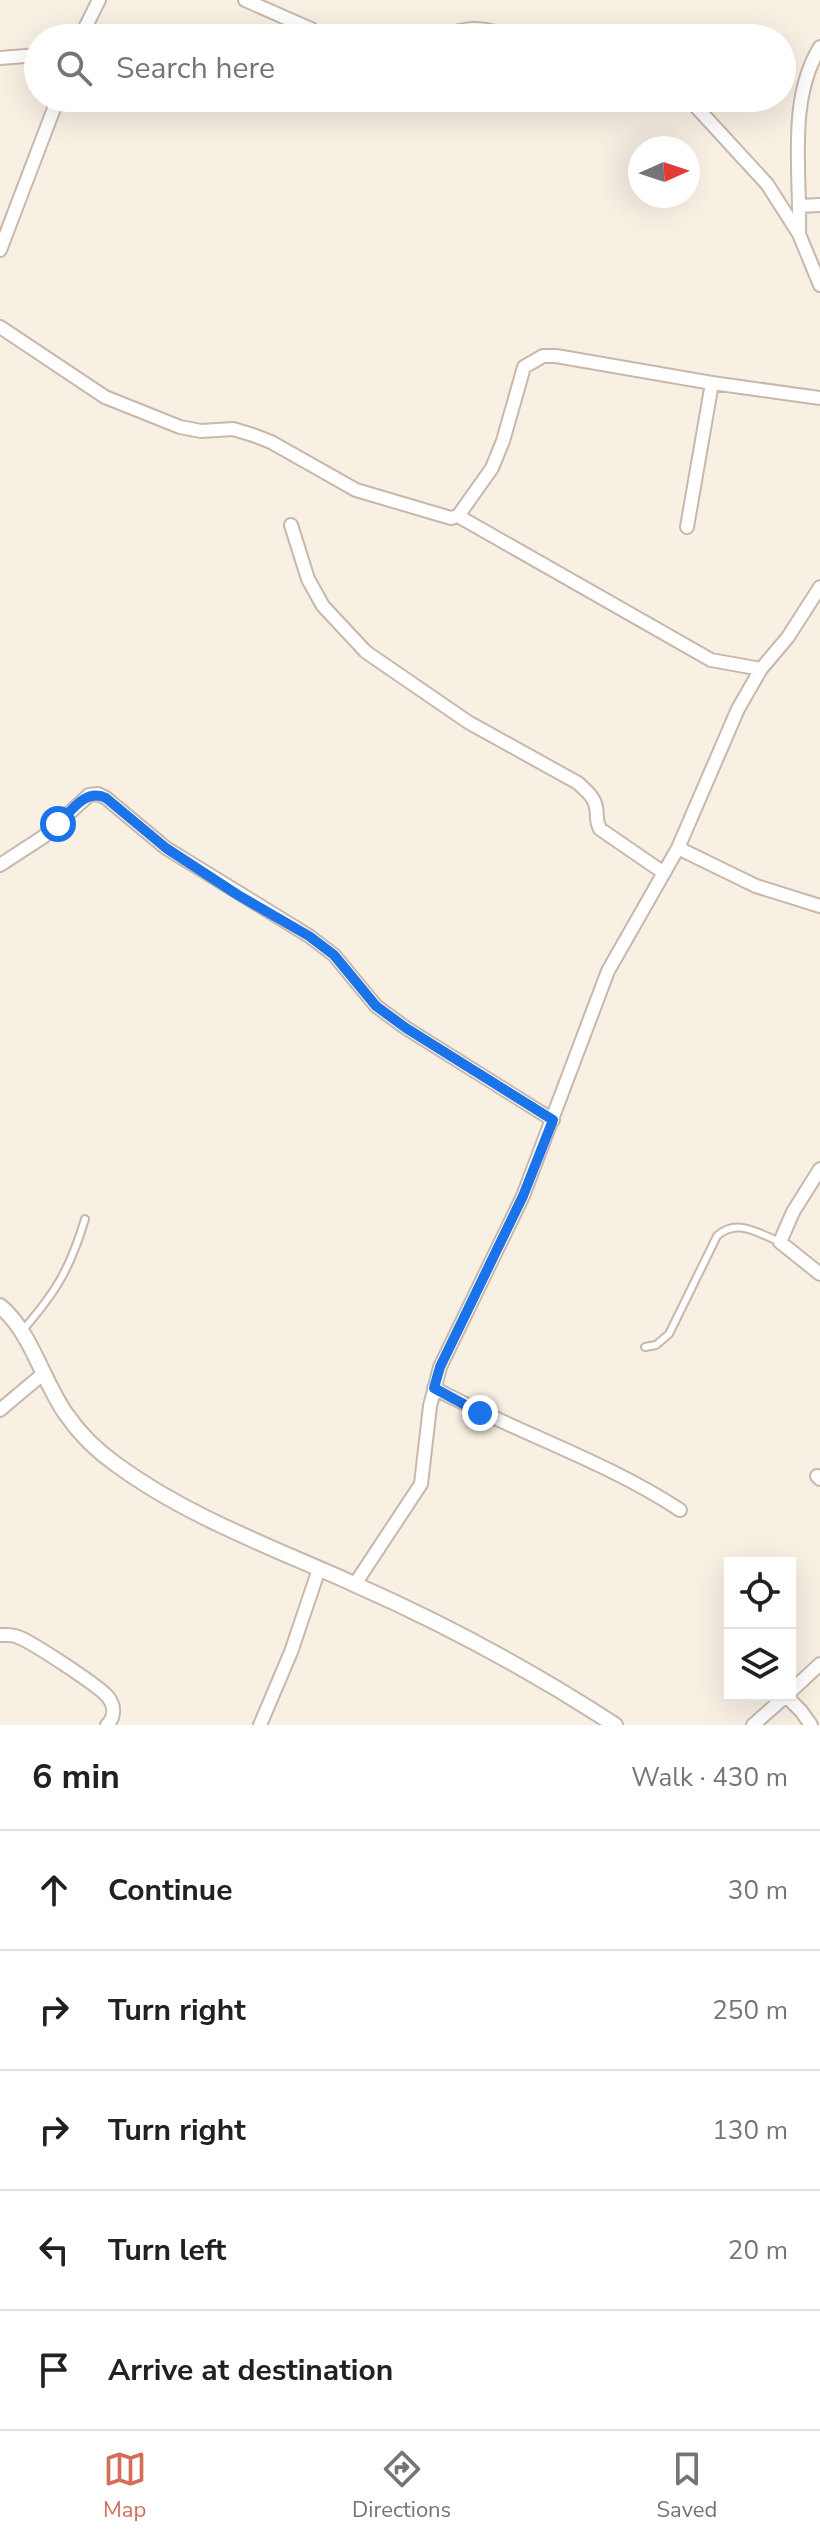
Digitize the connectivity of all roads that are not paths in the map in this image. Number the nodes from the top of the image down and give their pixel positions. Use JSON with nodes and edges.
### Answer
{"nodes":[{"id":1,"x":99,"y":0,"type":"edge"},
{"id":2,"x":245,"y":0,"type":"edge"},
{"id":3,"x":87,"y":24,"type":"edge"},
{"id":4,"x":300,"y":24,"type":"edge"},
{"id":5,"x":820,"y":47,"type":"edge"},
{"id":6,"x":24,"y":56,"type":"edge"},
{"id":7,"x":0,"y":58,"type":"edge"},
{"id":8,"x":53,"y":112,"type":"edge"},
{"id":9,"x":701,"y":112,"type":"edge"},
{"id":10,"x":820,"y":205,"type":"edge"},
{"id":11,"x":800,"y":206,"type":"junction"},
{"id":12,"x":799,"y":234,"type":"junction"},
{"id":13,"x":0,"y":250,"type":"edge"},
{"id":14,"x":820,"y":285,"type":"edge"},
{"id":15,"x":0,"y":327,"type":"edge"},
{"id":16,"x":712,"y":383,"type":"junction"},
{"id":17,"x":820,"y":398,"type":"edge"},
{"id":18,"x":458,"y":516,"type":"junction"},
{"id":19,"x":291,"y":525,"type":"dead end"},
{"id":20,"x":687,"y":527,"type":"dead end"},
{"id":21,"x":820,"y":587,"type":"edge"},
{"id":22,"x":761,"y":669,"type":"junction"},
{"id":23,"x":678,"y":848,"type":"junction"},
{"id":24,"x":0,"y":865,"type":"edge"},
{"id":25,"x":664,"y":873,"type":"junction"},
{"id":26,"x":820,"y":906,"type":"edge"},
{"id":27,"x":553,"y":1120,"type":"junction"},
{"id":28,"x":820,"y":1169,"type":"edge"},
{"id":29,"x":85,"y":1219,"type":"dead end"},
{"id":30,"x":780,"y":1242,"type":"junction"},
{"id":31,"x":820,"y":1274,"type":"edge"},
{"id":32,"x":0,"y":1306,"type":"edge"},
{"id":33,"x":22,"y":1331,"type":"junction"},
{"id":34,"x":645,"y":1347,"type":"dead end"},
{"id":35,"x":44,"y":1373,"type":"junction"},
{"id":36,"x":434,"y":1388,"type":"junction"},
{"id":37,"x":0,"y":1410,"type":"edge"},
{"id":38,"x":680,"y":1510,"type":"dead end"},
{"id":39,"x":319,"y":1569,"type":"junction"},
{"id":40,"x":355,"y":1584,"type":"junction"},
{"id":41,"x":0,"y":1635,"type":"edge"},
{"id":42,"x":820,"y":1664,"type":"edge"},
{"id":43,"x":796,"y":1686,"type":"edge"},
{"id":44,"x":779,"y":1701,"type":"edge"},
{"id":45,"x":793,"y":1701,"type":"edge"},
{"id":46,"x":107,"y":1725,"type":"edge"},
{"id":47,"x":260,"y":1725,"type":"edge"},
{"id":48,"x":615,"y":1725,"type":"edge"},
{"id":49,"x":753,"y":1725,"type":"edge"},
{"id":50,"x":811,"y":1725,"type":"edge"}],
"edges":[{"from":1,"to":3,"type":"street"},
{"from":2,"to":4,"type":"street"},
{"from":5,"to":11,"type":"street"},
{"from":6,"to":7,"type":"street"},
{"from":8,"to":13,"type":"street"},
{"from":9,"to":12,"type":"street"},
{"from":10,"to":11,"type":"street"},
{"from":11,"to":12,"type":"street"},
{"from":12,"to":14,"type":"street"},
{"from":15,"to":18,"type":"street"},
{"from":16,"to":17,"type":"street"},
{"from":16,"to":18,"type":"street"},
{"from":16,"to":20,"type":"street"},
{"from":18,"to":22,"type":"street"},
{"from":19,"to":25,"type":"street"},
{"from":21,"to":22,"type":"street"},
{"from":22,"to":23,"type":"street"},
{"from":23,"to":25,"type":"street"},
{"from":23,"to":26,"type":"street"},
{"from":24,"to":27,"type":"street"},
{"from":25,"to":27,"type":"street"},
{"from":27,"to":36,"type":"street"},
{"from":28,"to":30,"type":"street"},
{"from":29,"to":33,"type":"lane"},
{"from":30,"to":31,"type":"street"},
{"from":30,"to":34,"type":"lane"},
{"from":32,"to":33,"type":"street"},
{"from":33,"to":35,"type":"street"},
{"from":35,"to":37,"type":"street"},
{"from":35,"to":39,"type":"street"},
{"from":36,"to":38,"type":"street"},
{"from":36,"to":40,"type":"street"},
{"from":39,"to":40,"type":"street"},
{"from":39,"to":47,"type":"street"},
{"from":40,"to":48,"type":"street"},
{"from":41,"to":46,"type":"street"},
{"from":42,"to":43,"type":"street"},
{"from":44,"to":49,"type":"street"},
{"from":45,"to":50,"type":"street"}]}
